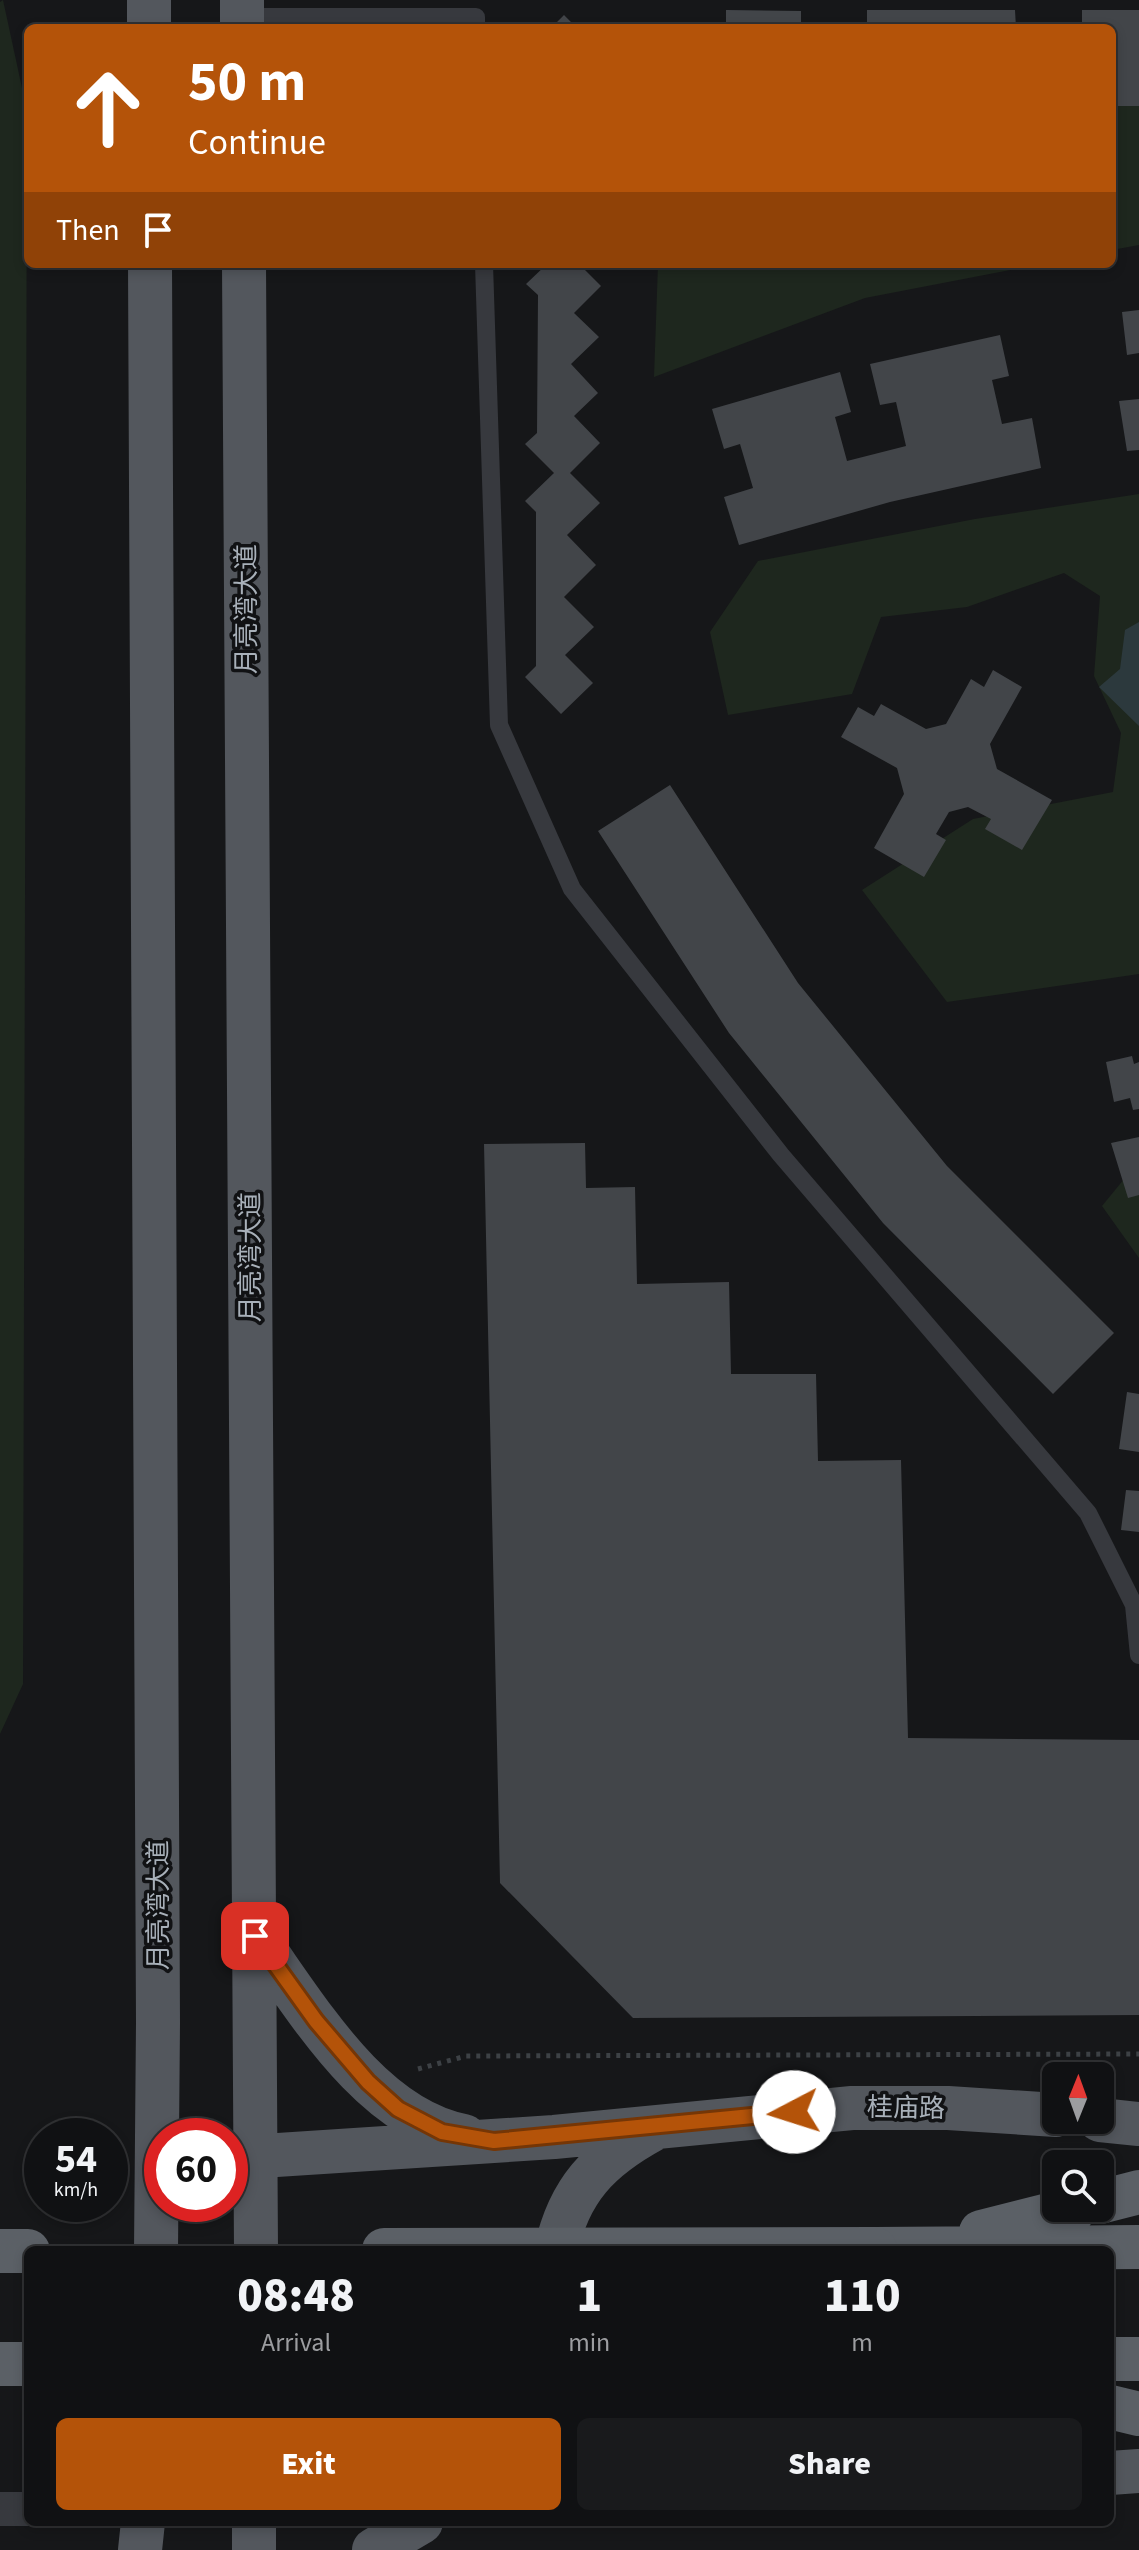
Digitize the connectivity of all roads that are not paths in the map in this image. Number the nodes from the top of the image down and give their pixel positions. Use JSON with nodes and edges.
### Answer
{"nodes":[{"id":1,"x":149,"y":0,"type":"edge"},
{"id":2,"x":242,"y":15,"type":"edge"},
{"id":3,"x":476,"y":15,"type":"edge"},
{"id":4,"x":149,"y":24,"type":"edge"},
{"id":5,"x":150,"y":268,"type":"edge"},
{"id":6,"x":244,"y":268,"type":"edge"},
{"id":7,"x":484,"y":268,"type":"edge"},
{"id":8,"x":1139,"y":1655,"type":"edge"},
{"id":9,"x":255,"y":1936,"type":"junction"},
{"id":10,"x":1042,"y":2114,"type":"edge"},
{"id":11,"x":160,"y":2118,"type":"edge"},
{"id":12,"x":245,"y":2118,"type":"edge"},
{"id":13,"x":1114,"y":2121,"type":"edge"},
{"id":14,"x":1139,"y":2124,"type":"edge"},
{"id":15,"x":657,"y":2127,"type":"junction"},
{"id":16,"x":494,"y":2141,"type":"junction"},
{"id":17,"x":248,"y":2156,"type":"edge"},
{"id":18,"x":248,"y":2192,"type":"edge"},
{"id":19,"x":1139,"y":2192,"type":"edge"},
{"id":20,"x":1114,"y":2198,"type":"edge"},
{"id":21,"x":1042,"y":2217,"type":"edge"},
{"id":22,"x":157,"y":2222,"type":"edge"},
{"id":23,"x":156,"y":2246,"type":"edge"},
{"id":24,"x":255,"y":2246,"type":"edge"},
{"id":25,"x":557,"y":2246,"type":"edge"},
{"id":26,"x":895,"y":2246,"type":"edge"},
{"id":27,"x":1114,"y":2247,"type":"edge"},
{"id":28,"x":1139,"y":2247,"type":"edge"},
{"id":29,"x":0,"y":2251,"type":"edge"},
{"id":30,"x":24,"y":2251,"type":"edge"},
{"id":31,"x":1114,"y":2359,"type":"edge"},
{"id":32,"x":1139,"y":2359,"type":"edge"},
{"id":33,"x":0,"y":2364,"type":"edge"},
{"id":34,"x":24,"y":2364,"type":"edge"},
{"id":35,"x":1114,"y":2408,"type":"edge"},
{"id":36,"x":1139,"y":2414,"type":"edge"},
{"id":37,"x":1139,"y":2471,"type":"edge"},
{"id":38,"x":1114,"y":2473,"type":"edge"},
{"id":39,"x":0,"y":2509,"type":"edge"},
{"id":40,"x":24,"y":2509,"type":"edge"},
{"id":41,"x":143,"y":2526,"type":"edge"},
{"id":42,"x":254,"y":2526,"type":"edge"},
{"id":43,"x":414,"y":2526,"type":"edge"},
{"id":44,"x":140,"y":2550,"type":"edge"},
{"id":45,"x":254,"y":2550,"type":"edge"},
{"id":46,"x":374,"y":2550,"type":"edge"}],
"edges":[{"from":1,"to":4,"type":"main road"},
{"from":2,"to":3,"type":"lane"},
{"from":5,"to":11,"type":"main road","name":"月亮湾大道"},
{"from":6,"to":9,"type":"main road","name":"月亮湾大道"},
{"from":7,"to":8,"type":"lane"},
{"from":9,"to":12,"type":"main road","name":"月亮湾大道"},
{"from":9,"to":16,"type":"main road"},
{"from":10,"to":15,"type":"main road","name":"桂庙路"},
{"from":13,"to":14,"type":"main road"},
{"from":15,"to":16,"type":"main road","name":"桂庙路"},
{"from":15,"to":25,"type":"main road"},
{"from":16,"to":17,"type":"main road","name":"桂庙路"},
{"from":18,"to":24,"type":"main road","name":"月亮湾大道"},
{"from":19,"to":20,"type":"highway"},
{"from":21,"to":26,"type":"highway"},
{"from":22,"to":23,"type":"main road","name":"月亮湾大道"},
{"from":27,"to":28,"type":"highway"},
{"from":29,"to":30,"type":"highway"},
{"from":31,"to":32,"type":"highway"},
{"from":33,"to":34,"type":"highway"},
{"from":35,"to":36,"type":"highway"},
{"from":37,"to":38,"type":"main road"},
{"from":39,"to":40,"type":"street"},
{"from":41,"to":44,"type":"main road"},
{"from":42,"to":45,"type":"main road"},
{"from":43,"to":46,"type":"main road"}]}
